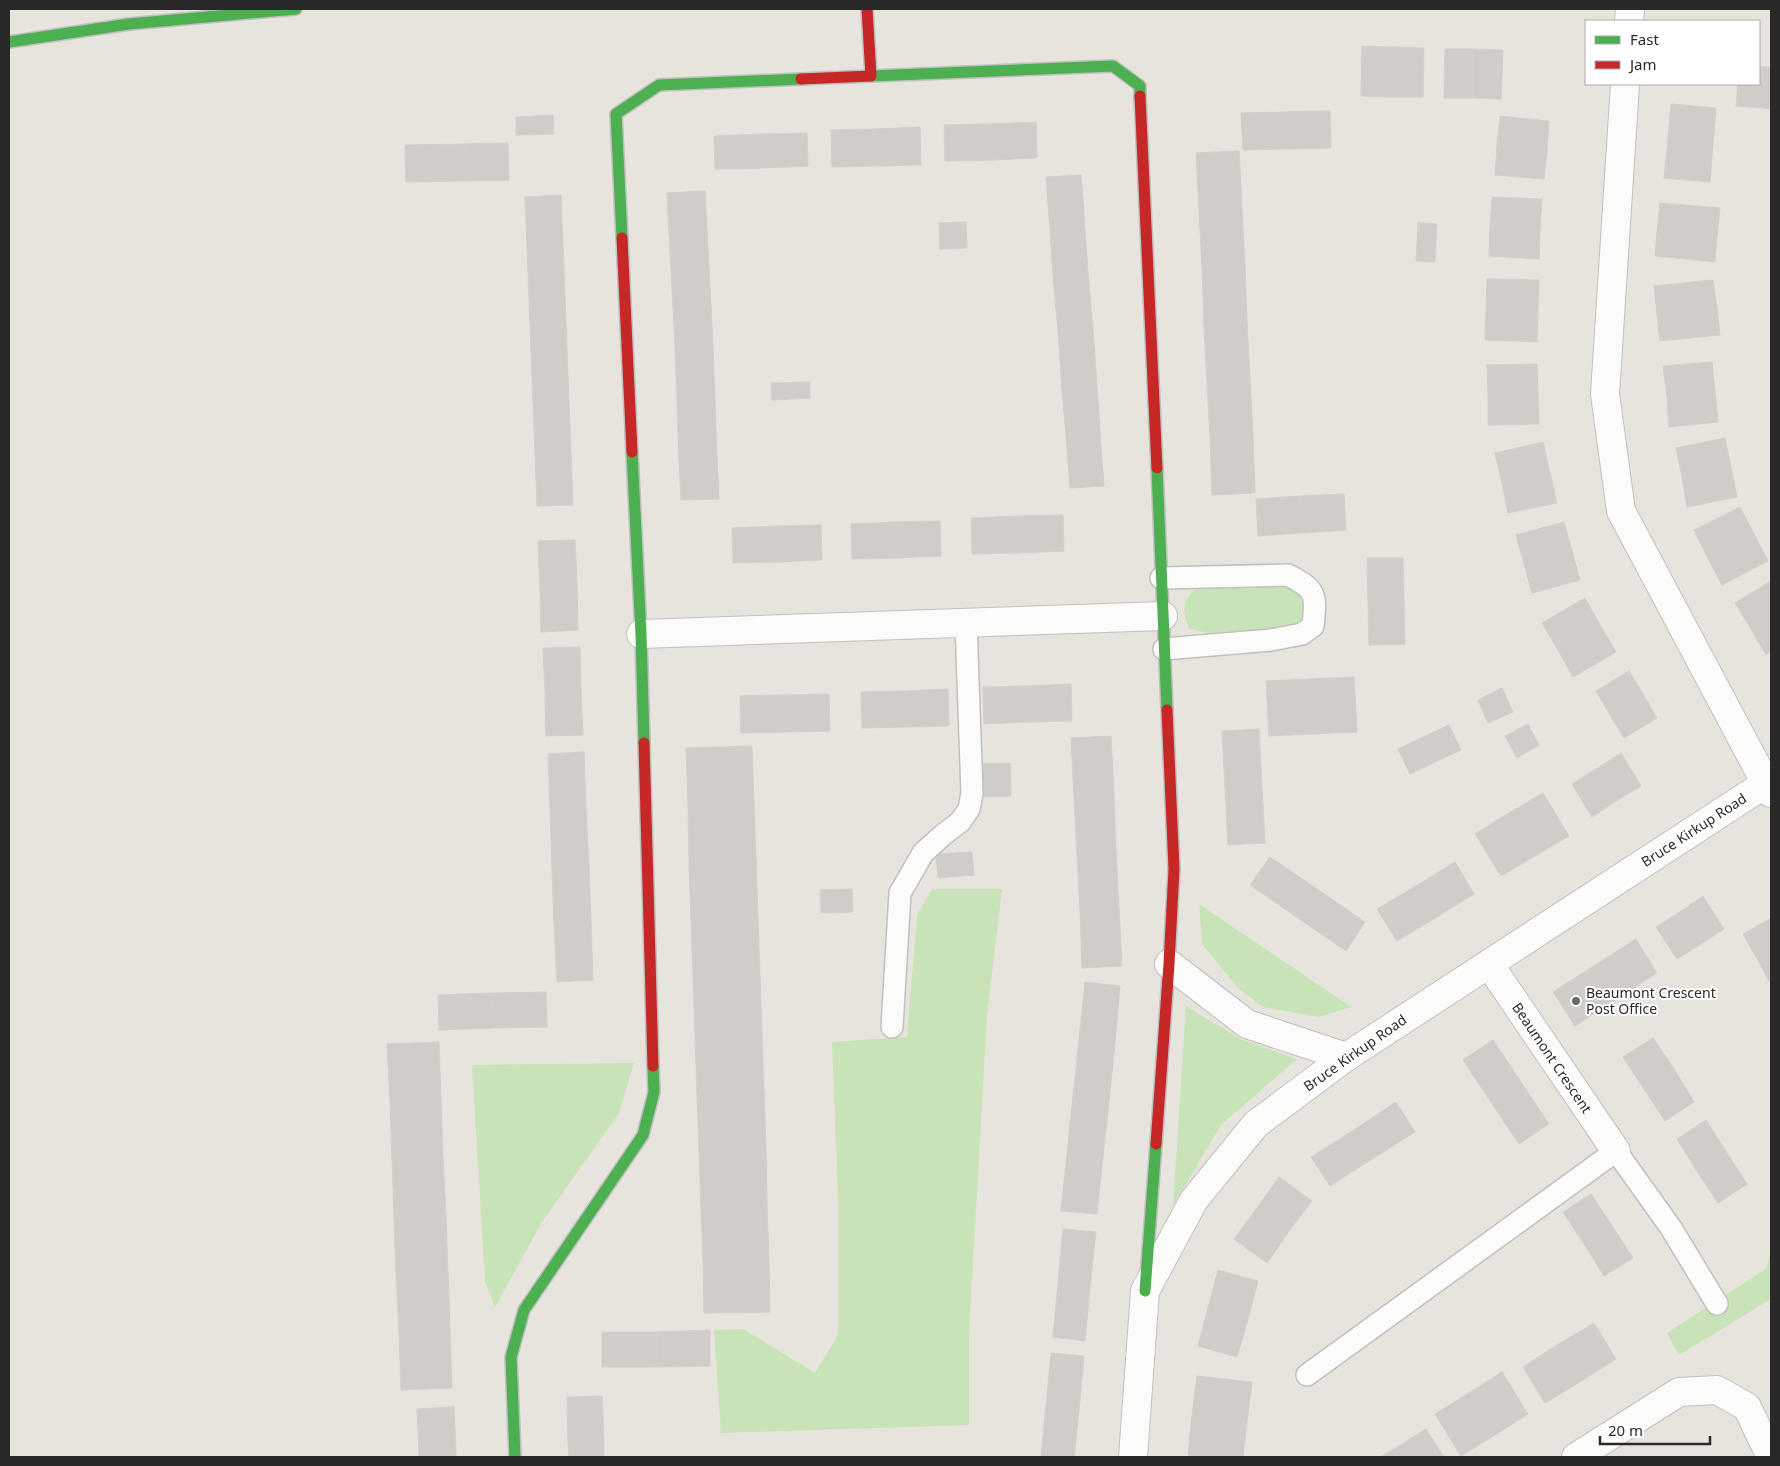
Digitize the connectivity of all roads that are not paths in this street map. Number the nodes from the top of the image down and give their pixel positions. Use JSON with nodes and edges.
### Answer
{"nodes":[{"id":1,"x":296,"y":9,"type":"edge"},
{"id":2,"x":867,"y":9,"type":"edge"},
{"id":3,"x":9,"y":42,"type":"edge"},
{"id":4,"x":871,"y":76,"type":"junction"},
{"id":5,"x":1625,"y":85,"type":"edge"},
{"id":6,"x":1161,"y":578,"type":"junction"},
{"id":7,"x":1163,"y":616,"type":"junction"},
{"id":8,"x":966,"y":623,"type":"junction"},
{"id":9,"x":641,"y":634,"type":"junction"},
{"id":10,"x":1164,"y":649,"type":"junction"},
{"id":11,"x":1768,"y":789,"type":"edge"},
{"id":12,"x":1169,"y":964,"type":"junction"},
{"id":13,"x":1489,"y":964,"type":"junction"},
{"id":14,"x":892,"y":1026,"type":"dead end"},
{"id":15,"x":1346,"y":1057,"type":"junction"},
{"id":16,"x":1616,"y":1151,"type":"junction"},
{"id":17,"x":1145,"y":1291,"type":"junction"},
{"id":18,"x":1717,"y":1304,"type":"dead end"},
{"id":19,"x":1307,"y":1375,"type":"dead end"},
{"id":20,"x":515,"y":1457,"type":"edge"},
{"id":21,"x":1133,"y":1457,"type":"edge"},
{"id":22,"x":1576,"y":1457,"type":"edge"},
{"id":23,"x":1771,"y":1457,"type":"edge"}],
"edges":[{"from":1,"to":3,"type":"street"},
{"from":2,"to":4,"type":"street"},
{"from":4,"to":6,"type":"street"},
{"from":4,"to":9,"type":"street"},
{"from":5,"to":11,"type":"street"},
{"from":6,"to":7,"type":"street"},
{"from":6,"to":10,"type":"lane"},
{"from":7,"to":8,"type":"street"},
{"from":7,"to":10,"type":"street"},
{"from":8,"to":9,"type":"street"},
{"from":8,"to":14,"type":"lane"},
{"from":9,"to":20,"type":"street"},
{"from":10,"to":12,"type":"street"},
{"from":11,"to":13,"type":"street","name":"Bruce Kirkup Road"},
{"from":12,"to":15,"type":"street"},
{"from":12,"to":17,"type":"street"},
{"from":13,"to":15,"type":"street","name":"Bruce Kirkup Road"},
{"from":13,"to":16,"type":"street","name":"Beaumont Crescent"},
{"from":15,"to":17,"type":"street","name":"Bruce Kirkup Road"},
{"from":16,"to":18,"type":"lane"},
{"from":16,"to":19,"type":"lane"},
{"from":17,"to":21,"type":"street","name":"Bruce Kirkup Road"},
{"from":22,"to":23,"type":"street"}]}
